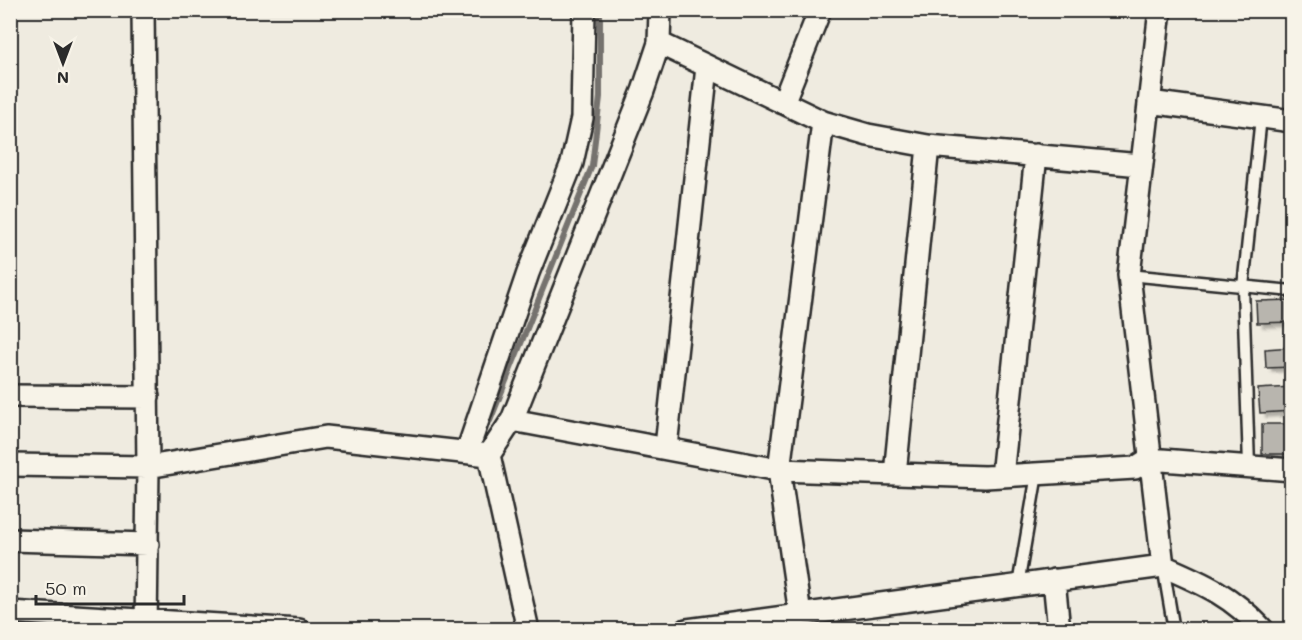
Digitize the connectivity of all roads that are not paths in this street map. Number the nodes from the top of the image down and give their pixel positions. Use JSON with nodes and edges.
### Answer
{"nodes":[{"id":1,"x":143,"y":10,"type":"edge"},
{"id":2,"x":584,"y":10,"type":"edge"},
{"id":3,"x":660,"y":10,"type":"edge"},
{"id":4,"x":820,"y":10,"type":"edge"},
{"id":5,"x":1160,"y":10,"type":"edge"},
{"id":6,"x":659,"y":43,"type":"junction"},
{"id":7,"x":707,"y":66,"type":"junction"},
{"id":8,"x":1149,"y":102,"type":"junction"},
{"id":9,"x":783,"y":103,"type":"junction"},
{"id":10,"x":1262,"y":117,"type":"junction"},
{"id":11,"x":1292,"y":121,"type":"edge"},
{"id":12,"x":823,"y":122,"type":"junction"},
{"id":13,"x":928,"y":146,"type":"junction"},
{"id":14,"x":1036,"y":155,"type":"junction"},
{"id":15,"x":1141,"y":165,"type":"junction"},
{"id":16,"x":1130,"y":275,"type":"junction"},
{"id":17,"x":1243,"y":287,"type":"junction"},
{"id":18,"x":1292,"y":291,"type":"edge"},
{"id":19,"x":10,"y":396,"type":"edge"},
{"id":20,"x":148,"y":397,"type":"junction"},
{"id":21,"x":512,"y":420,"type":"junction"},
{"id":22,"x":666,"y":447,"type":"junction"},
{"id":23,"x":467,"y":452,"type":"junction"},
{"id":24,"x":489,"y":455,"type":"junction"},
{"id":25,"x":1149,"y":459,"type":"junction"},
{"id":26,"x":10,"y":465,"type":"edge"},
{"id":27,"x":1249,"y":466,"type":"junction"},
{"id":28,"x":148,"y":467,"type":"junction"},
{"id":29,"x":779,"y":470,"type":"junction"},
{"id":30,"x":1292,"y":470,"type":"edge"},
{"id":31,"x":895,"y":474,"type":"junction"},
{"id":32,"x":1037,"y":474,"type":"junction"},
{"id":33,"x":1002,"y":477,"type":"junction"},
{"id":34,"x":10,"y":540,"type":"edge"},
{"id":35,"x":148,"y":544,"type":"junction"},
{"id":36,"x":1163,"y":567,"type":"junction"},
{"id":37,"x":1054,"y":580,"type":"junction"},
{"id":38,"x":1018,"y":585,"type":"junction"},
{"id":39,"x":10,"y":612,"type":"edge"},
{"id":40,"x":807,"y":619,"type":"edge"},
{"id":41,"x":146,"y":625,"type":"edge"},
{"id":42,"x":738,"y":626,"type":"edge"},
{"id":43,"x":299,"y":630,"type":"edge"},
{"id":44,"x":528,"y":630,"type":"edge"},
{"id":45,"x":687,"y":630,"type":"edge"},
{"id":46,"x":1059,"y":630,"type":"edge"},
{"id":47,"x":1174,"y":630,"type":"edge"},
{"id":48,"x":1263,"y":630,"type":"edge"}],
"edges":[{"from":1,"to":20,"type":"street"},
{"from":2,"to":23,"type":"street"},
{"from":3,"to":6,"type":"street"},
{"from":4,"to":9,"type":"street"},
{"from":5,"to":8,"type":"street"},
{"from":6,"to":7,"type":"street"},
{"from":6,"to":21,"type":"street"},
{"from":7,"to":9,"type":"street"},
{"from":7,"to":22,"type":"street"},
{"from":8,"to":10,"type":"street"},
{"from":8,"to":15,"type":"street"},
{"from":9,"to":12,"type":"street"},
{"from":10,"to":11,"type":"street"},
{"from":10,"to":17,"type":"lane"},
{"from":12,"to":13,"type":"street"},
{"from":12,"to":29,"type":"street"},
{"from":13,"to":14,"type":"street"},
{"from":13,"to":31,"type":"street"},
{"from":14,"to":15,"type":"street"},
{"from":14,"to":33,"type":"street"},
{"from":15,"to":16,"type":"street"},
{"from":16,"to":17,"type":"lane"},
{"from":16,"to":25,"type":"street"},
{"from":17,"to":18,"type":"lane"},
{"from":17,"to":27,"type":"lane"},
{"from":19,"to":20,"type":"street"},
{"from":20,"to":28,"type":"street"},
{"from":21,"to":22,"type":"street"},
{"from":21,"to":24,"type":"street"},
{"from":22,"to":29,"type":"street"},
{"from":23,"to":24,"type":"street"},
{"from":23,"to":28,"type":"street"},
{"from":24,"to":44,"type":"street"},
{"from":25,"to":27,"type":"street"},
{"from":25,"to":32,"type":"street"},
{"from":25,"to":36,"type":"street"},
{"from":26,"to":28,"type":"street"},
{"from":27,"to":30,"type":"street"},
{"from":28,"to":35,"type":"street"},
{"from":29,"to":31,"type":"street"},
{"from":29,"to":40,"type":"street"},
{"from":31,"to":33,"type":"street"},
{"from":32,"to":33,"type":"street"},
{"from":32,"to":38,"type":"lane"},
{"from":34,"to":35,"type":"street"},
{"from":35,"to":41,"type":"street"},
{"from":36,"to":37,"type":"street"},
{"from":36,"to":47,"type":"lane"},
{"from":36,"to":48,"type":"street"},
{"from":37,"to":38,"type":"street"},
{"from":37,"to":46,"type":"street"},
{"from":38,"to":40,"type":"street"},
{"from":39,"to":41,"type":"street"},
{"from":40,"to":42,"type":"street"},
{"from":41,"to":43,"type":"street"},
{"from":42,"to":45,"type":"street"}]}
